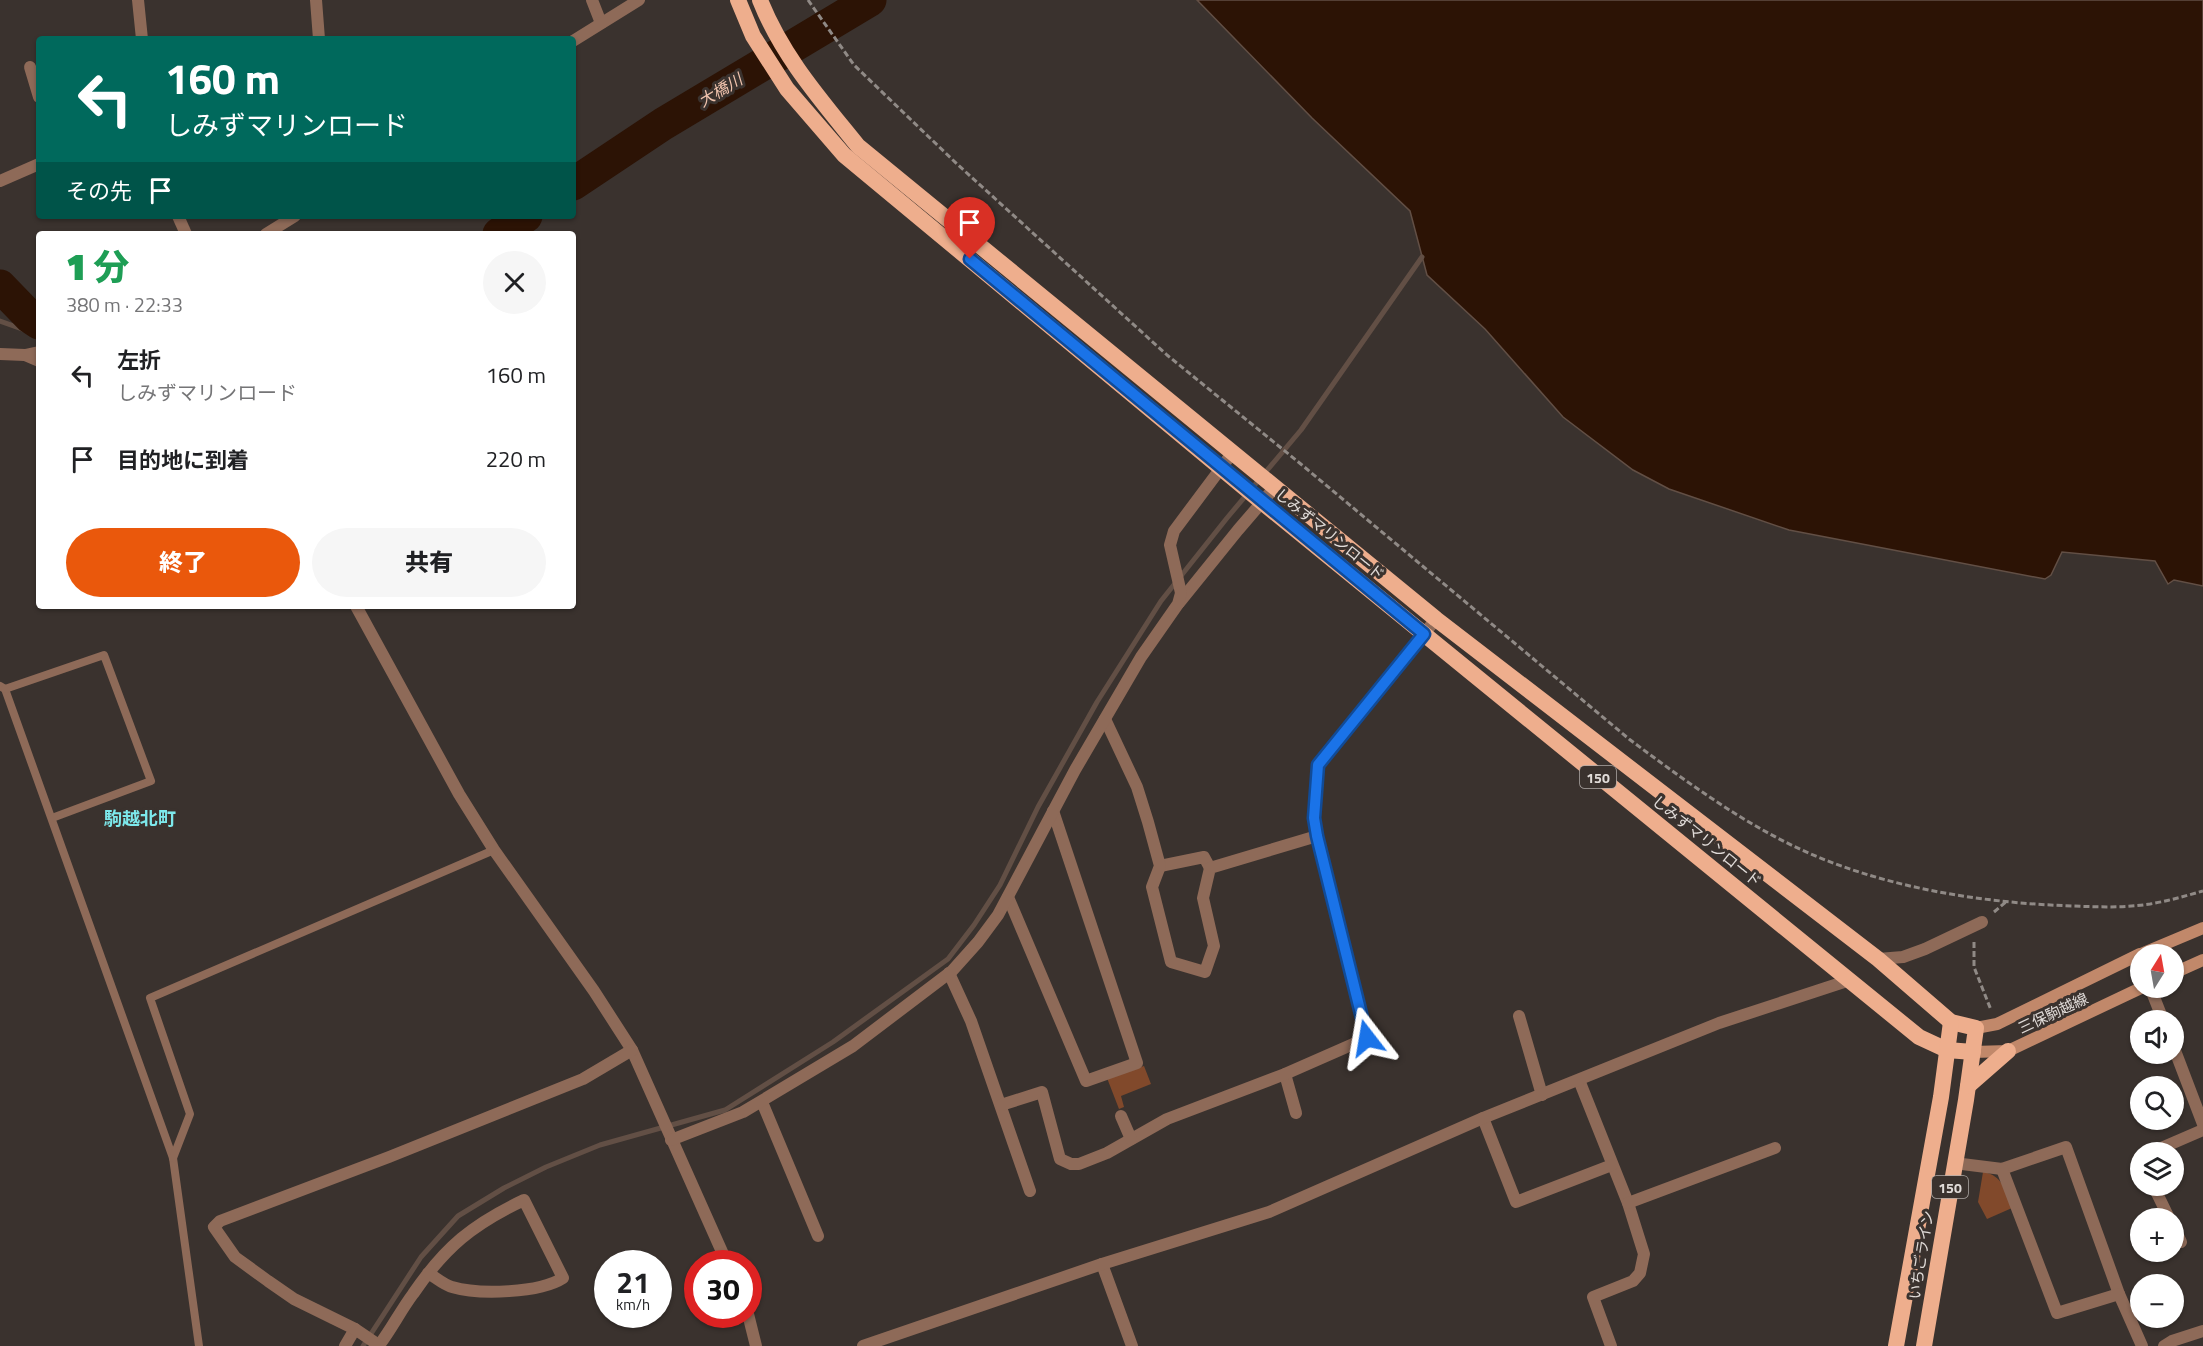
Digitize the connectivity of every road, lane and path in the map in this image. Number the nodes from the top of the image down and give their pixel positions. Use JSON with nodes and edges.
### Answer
{"nodes":[{"id":1,"x":138,"y":0,"type":"edge"},
{"id":2,"x":316,"y":0,"type":"edge"},
{"id":3,"x":592,"y":0,"type":"edge"},
{"id":4,"x":639,"y":0,"type":"edge"},
{"id":5,"x":738,"y":0,"type":"edge"},
{"id":6,"x":760,"y":0,"type":"edge"},
{"id":7,"x":808,"y":0,"type":"edge"},
{"id":8,"x":601,"y":23,"type":"junction"},
{"id":9,"x":142,"y":36,"type":"edge"},
{"id":10,"x":319,"y":36,"type":"edge"},
{"id":11,"x":576,"y":39,"type":"edge"},
{"id":12,"x":30,"y":67,"type":"dead end"},
{"id":13,"x":36,"y":87,"type":"edge"},
{"id":14,"x":36,"y":165,"type":"edge"},
{"id":15,"x":0,"y":182,"type":"edge"},
{"id":16,"x":290,"y":219,"type":"edge"},
{"id":17,"x":271,"y":231,"type":"edge"},
{"id":18,"x":36,"y":353,"type":"edge"},
{"id":19,"x":0,"y":354,"type":"edge"},
{"id":20,"x":24,"y":356,"type":"junction"},
{"id":21,"x":36,"y":360,"type":"edge"},
{"id":22,"x":1233,"y":452,"type":"junction"},
{"id":23,"x":1221,"y":467,"type":"junction"},
{"id":24,"x":1271,"y":484,"type":"junction"},
{"id":25,"x":1258,"y":499,"type":"junction"},
{"id":26,"x":1180,"y":598,"type":"junction"},
{"id":27,"x":358,"y":609,"type":"edge"},
{"id":28,"x":1436,"y":619,"type":"junction"},
{"id":29,"x":1424,"y":634,"type":"junction"},
{"id":30,"x":3,"y":688,"type":"edge"},
{"id":31,"x":1105,"y":719,"type":"junction"},
{"id":32,"x":1053,"y":811,"type":"junction"},
{"id":33,"x":52,"y":819,"type":"junction"},
{"id":34,"x":1317,"y":836,"type":"junction"},
{"id":35,"x":494,"y":850,"type":"junction"},
{"id":36,"x":1160,"y":866,"type":"junction"},
{"id":37,"x":1210,"y":868,"type":"junction"},
{"id":38,"x":2203,"y":891,"type":"edge"},
{"id":39,"x":1008,"y":897,"type":"junction"},
{"id":40,"x":2007,"y":901,"type":"junction"},
{"id":41,"x":1982,"y":922,"type":"junction"},
{"id":42,"x":2203,"y":928,"type":"edge"},
{"id":43,"x":2167,"y":944,"type":"edge"},
{"id":44,"x":1878,"y":959,"type":"junction"},
{"id":45,"x":2203,"y":960,"type":"edge"},
{"id":46,"x":2130,"y":961,"type":"edge"},
{"id":47,"x":2184,"y":969,"type":"edge"},
{"id":48,"x":949,"y":973,"type":"junction"},
{"id":49,"x":1850,"y":980,"type":"junction"},
{"id":50,"x":2130,"y":993,"type":"edge"},
{"id":51,"x":1992,"y":1011,"type":"dead end"},
{"id":52,"x":1519,"y":1016,"type":"dead end"},
{"id":53,"x":1952,"y":1022,"type":"junction"},
{"id":54,"x":1976,"y":1028,"type":"junction"},
{"id":55,"x":632,"y":1050,"type":"junction"},
{"id":56,"x":1947,"y":1050,"type":"junction"},
{"id":57,"x":2008,"y":1051,"type":"junction"},
{"id":58,"x":1973,"y":1052,"type":"junction"},
{"id":59,"x":2180,"y":1064,"type":"edge"},
{"id":60,"x":1285,"y":1074,"type":"junction"},
{"id":61,"x":1580,"y":1080,"type":"junction"},
{"id":62,"x":1968,"y":1086,"type":"junction"},
{"id":63,"x":1542,"y":1095,"type":"junction"},
{"id":64,"x":762,"y":1102,"type":"junction"},
{"id":65,"x":1001,"y":1105,"type":"junction"},
{"id":66,"x":1296,"y":1113,"type":"dead end"},
{"id":67,"x":1121,"y":1116,"type":"dead end"},
{"id":68,"x":1483,"y":1118,"type":"junction"},
{"id":69,"x":2203,"y":1124,"type":"edge"},
{"id":70,"x":2203,"y":1130,"type":"edge"},
{"id":71,"x":670,"y":1137,"type":"junction"},
{"id":72,"x":1131,"y":1139,"type":"junction"},
{"id":73,"x":2175,"y":1142,"type":"edge"},
{"id":74,"x":1775,"y":1148,"type":"dead end"},
{"id":75,"x":173,"y":1158,"type":"junction"},
{"id":76,"x":1954,"y":1162,"type":"junction"},
{"id":77,"x":1612,"y":1165,"type":"junction"},
{"id":78,"x":2002,"y":1169,"type":"junction"},
{"id":79,"x":1030,"y":1191,"type":"dead end"},
{"id":80,"x":1628,"y":1203,"type":"junction"},
{"id":81,"x":818,"y":1236,"type":"dead end"},
{"id":82,"x":721,"y":1250,"type":"edge"},
{"id":83,"x":1102,"y":1264,"type":"junction"},
{"id":84,"x":428,"y":1273,"type":"junction"},
{"id":85,"x":2119,"y":1294,"type":"junction"},
{"id":86,"x":752,"y":1328,"type":"edge"},
{"id":87,"x":355,"y":1329,"type":"junction"},
{"id":88,"x":2203,"y":1331,"type":"edge"},
{"id":89,"x":380,"y":1345,"type":"edge"},
{"id":90,"x":199,"y":1346,"type":"edge"},
{"id":91,"x":345,"y":1346,"type":"edge"},
{"id":92,"x":756,"y":1346,"type":"edge"},
{"id":93,"x":863,"y":1346,"type":"edge"},
{"id":94,"x":1132,"y":1346,"type":"edge"},
{"id":95,"x":1611,"y":1346,"type":"edge"},
{"id":96,"x":1896,"y":1346,"type":"edge"},
{"id":97,"x":1924,"y":1346,"type":"edge"},
{"id":98,"x":2142,"y":1346,"type":"edge"},
{"id":99,"x":2164,"y":1346,"type":"edge"}],
"edges":[{"from":1,"to":9,"type":"street"},
{"from":2,"to":10,"type":"street"},
{"from":3,"to":8,"type":"street"},
{"from":4,"to":8,"type":"street"},
{"from":5,"to":23,"type":"highway","name":"しみずマリンロード","number":"150"},
{"from":6,"to":22,"type":"highway","name":"しみずマリンロード","number":"150"},
{"from":7,"to":40,"type":"path"},
{"from":8,"to":11,"type":"street"},
{"from":12,"to":13,"type":"street"},
{"from":14,"to":15,"type":"street"},
{"from":16,"to":17,"type":"street"},
{"from":18,"to":20,"type":"street"},
{"from":19,"to":20,"type":"street"},
{"from":20,"to":21,"type":"street"},
{"from":22,"to":23,"type":"street"},
{"from":22,"to":24,"type":"highway","name":"しみずマリンロード","number":"150"},
{"from":23,"to":25,"type":"highway","name":"しみずマリンロード","number":"150"},
{"from":23,"to":26,"type":"street"},
{"from":24,"to":25,"type":"street"},
{"from":24,"to":28,"type":"highway","name":"しみずマリンロード","number":"150"},
{"from":25,"to":26,"type":"street"},
{"from":25,"to":29,"type":"highway","name":"しみずマリンロード","number":"150"},
{"from":26,"to":31,"type":"street"},
{"from":27,"to":35,"type":"street"},
{"from":28,"to":29,"type":"street"},
{"from":28,"to":44,"type":"highway","name":"しみずマリンロード","number":"150"},
{"from":29,"to":34,"type":"street"},
{"from":29,"to":49,"type":"highway","name":"しみずマリンロード","number":"150"},
{"from":30,"to":33,"type":"lane"},
{"from":30,"to":33,"type":"lane"},
{"from":31,"to":32,"type":"street"},
{"from":31,"to":36,"type":"street"},
{"from":32,"to":39,"type":"street"},
{"from":32,"to":39,"type":"street"},
{"from":33,"to":75,"type":"lane"},
{"from":34,"to":37,"type":"street"},
{"from":34,"to":60,"type":"street"},
{"from":35,"to":55,"type":"street"},
{"from":35,"to":75,"type":"lane"},
{"from":36,"to":37,"type":"street"},
{"from":36,"to":37,"type":"street"},
{"from":38,"to":40,"type":"path"},
{"from":39,"to":48,"type":"street"},
{"from":40,"to":41,"type":"path"},
{"from":41,"to":44,"type":"street"},
{"from":41,"to":51,"type":"path"},
{"from":42,"to":43,"type":"main road","name":"三保駒越線"},
{"from":44,"to":53,"type":"highway","name":"しみずマリンロード","number":"150"},
{"from":45,"to":47,"type":"main road"},
{"from":46,"to":54,"type":"main road","name":"三保駒越線"},
{"from":48,"to":64,"type":"street"},
{"from":48,"to":65,"type":"street"},
{"from":49,"to":56,"type":"highway","name":"しみずマリンロード","number":"150"},
{"from":49,"to":61,"type":"street"},
{"from":50,"to":57,"type":"main road","name":"三保駒越線"},
{"from":52,"to":63,"type":"street"},
{"from":53,"to":54,"type":"highway","name":"しみずマリンロード","number":"150"},
{"from":53,"to":56,"type":"highway","number":"150"},
{"from":54,"to":58,"type":"highway","name":"いちごライン","number":"150"},
{"from":55,"to":71,"type":"street"},
{"from":55,"to":87,"type":"street"},
{"from":56,"to":58,"type":"highway","number":"150"},
{"from":56,"to":96,"type":"highway","name":"いちごライン","number":"150"},
{"from":57,"to":58,"type":"main road","name":"三保駒越線"},
{"from":57,"to":62,"type":"highway"},
{"from":58,"to":62,"type":"highway","name":"いちごライン","number":"150"},
{"from":59,"to":69,"type":"street"},
{"from":60,"to":66,"type":"street"},
{"from":60,"to":72,"type":"street"},
{"from":61,"to":63,"type":"street"},
{"from":61,"to":77,"type":"street"},
{"from":62,"to":76,"type":"highway","name":"いちごライン","number":"150"},
{"from":63,"to":68,"type":"street"},
{"from":64,"to":71,"type":"street"},
{"from":64,"to":81,"type":"street"},
{"from":65,"to":72,"type":"street"},
{"from":65,"to":79,"type":"street"},
{"from":67,"to":72,"type":"street"},
{"from":68,"to":77,"type":"street"},
{"from":68,"to":83,"type":"street"},
{"from":70,"to":73,"type":"street"},
{"from":71,"to":82,"type":"street"},
{"from":74,"to":80,"type":"street"},
{"from":75,"to":90,"type":"lane"},
{"from":76,"to":78,"type":"street"},
{"from":76,"to":97,"type":"highway","name":"いちごライン","number":"150"},
{"from":77,"to":80,"type":"street"},
{"from":78,"to":85,"type":"street"},
{"from":78,"to":85,"type":"street"},
{"from":80,"to":95,"type":"street"},
{"from":83,"to":93,"type":"street"},
{"from":83,"to":94,"type":"street"},
{"from":84,"to":84,"type":"street"},
{"from":84,"to":89,"type":"street"},
{"from":85,"to":98,"type":"street"},
{"from":86,"to":92,"type":"street"},
{"from":87,"to":89,"type":"street"},
{"from":87,"to":91,"type":"street"},
{"from":88,"to":99,"type":"street"}]}
